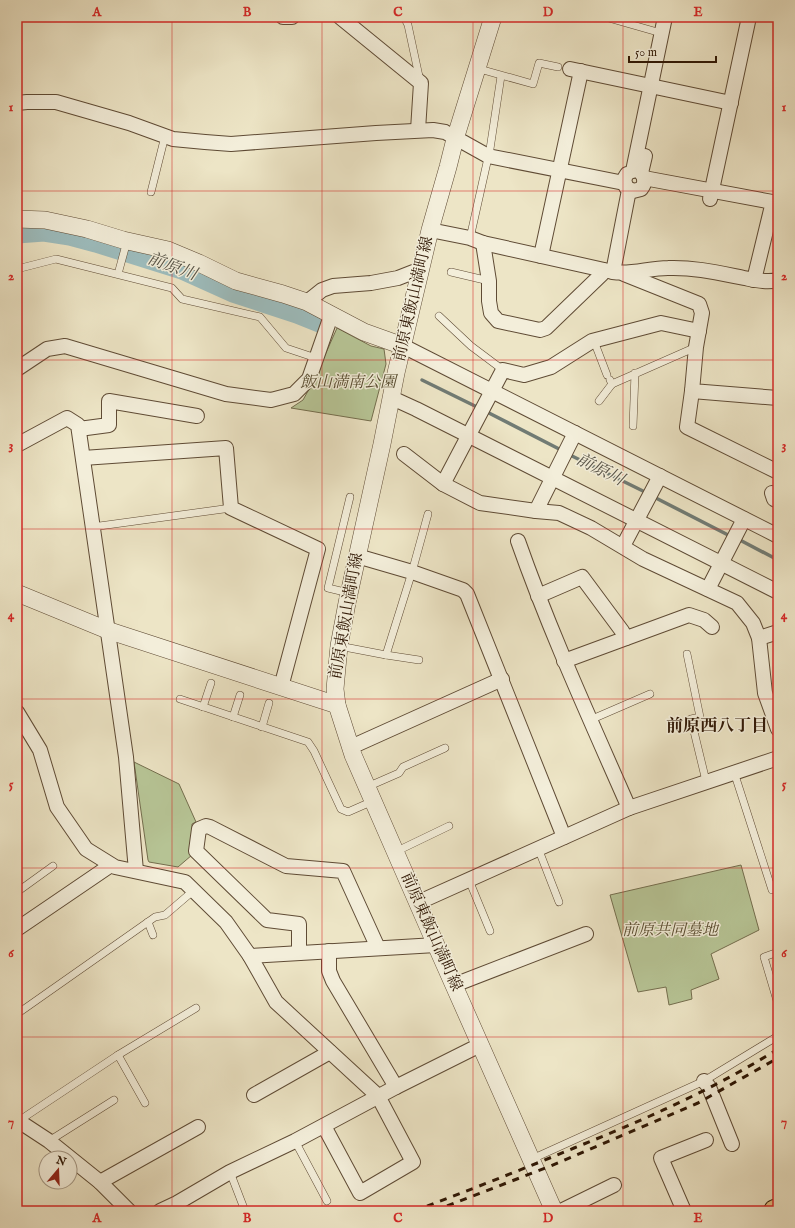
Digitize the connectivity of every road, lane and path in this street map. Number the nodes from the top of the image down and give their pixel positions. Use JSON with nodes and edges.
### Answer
{"nodes":[{"id":1,"x":283,"y":17,"type":"edge"},
{"id":2,"x":292,"y":17,"type":"edge"},
{"id":3,"x":340,"y":17,"type":"edge"},
{"id":4,"x":404,"y":17,"type":"edge"},
{"id":5,"x":493,"y":17,"type":"edge"},
{"id":6,"x":604,"y":17,"type":"edge"},
{"id":7,"x":664,"y":17,"type":"edge"},
{"id":8,"x":749,"y":17,"type":"edge"},
{"id":9,"x":661,"y":33,"type":"junction"},
{"id":10,"x":476,"y":68,"type":"junction"},
{"id":11,"x":570,"y":69,"type":"junction"},
{"id":12,"x":501,"y":76,"type":"junction"},
{"id":13,"x":421,"y":83,"type":"junction"},
{"id":14,"x":650,"y":86,"type":"junction"},
{"id":15,"x":17,"y":103,"type":"edge"},
{"id":16,"x":731,"y":103,"type":"junction"},
{"id":17,"x":418,"y":130,"type":"junction"},
{"id":18,"x":165,"y":136,"type":"junction"},
{"id":19,"x":455,"y":139,"type":"junction"},
{"id":20,"x":489,"y":152,"type":"junction"},
{"id":21,"x":560,"y":167,"type":"junction"},
{"id":22,"x":635,"y":181,"type":"junction"},
{"id":23,"x":151,"y":192,"type":"dead end"},
{"id":24,"x":711,"y":195,"type":"junction"},
{"id":25,"x":776,"y":206,"type":"edge"},
{"id":26,"x":17,"y":219,"type":"edge"},
{"id":27,"x":430,"y":230,"type":"junction"},
{"id":28,"x":127,"y":241,"type":"junction"},
{"id":29,"x":477,"y":241,"type":"junction"},
{"id":30,"x":541,"y":256,"type":"junction"},
{"id":31,"x":17,"y":269,"type":"edge"},
{"id":32,"x":421,"y":269,"type":"junction"},
{"id":33,"x":451,"y":272,"type":"dead end"},
{"id":34,"x":612,"y":272,"type":"junction"},
{"id":35,"x":118,"y":274,"type":"junction"},
{"id":36,"x":754,"y":280,"type":"junction"},
{"id":37,"x":778,"y":280,"type":"edge"},
{"id":38,"x":489,"y":281,"type":"junction"},
{"id":39,"x":306,"y":302,"type":"junction"},
{"id":40,"x":330,"y":316,"type":"junction"},
{"id":41,"x":439,"y":316,"type":"dead end"},
{"id":42,"x":699,"y":331,"type":"junction"},
{"id":43,"x":594,"y":341,"type":"junction"},
{"id":44,"x":403,"y":346,"type":"junction"},
{"id":45,"x":696,"y":348,"type":"junction"},
{"id":46,"x":316,"y":358,"type":"junction"},
{"id":47,"x":17,"y":369,"type":"edge"},
{"id":48,"x":503,"y":370,"type":"junction"},
{"id":49,"x":635,"y":373,"type":"junction"},
{"id":50,"x":610,"y":380,"type":"junction"},
{"id":51,"x":692,"y":390,"type":"junction"},
{"id":52,"x":492,"y":391,"type":"junction"},
{"id":53,"x":392,"y":398,"type":"junction"},
{"id":54,"x":778,"y":398,"type":"edge"},
{"id":55,"x":599,"y":401,"type":"dead end"},
{"id":56,"x":197,"y":416,"type":"dead end"},
{"id":57,"x":633,"y":426,"type":"dead end"},
{"id":58,"x":79,"y":429,"type":"junction"},
{"id":59,"x":575,"y":433,"type":"junction"},
{"id":60,"x":469,"y":435,"type":"junction"},
{"id":61,"x":17,"y":446,"type":"edge"},
{"id":62,"x":404,"y":454,"type":"dead end"},
{"id":63,"x":83,"y":458,"type":"junction"},
{"id":64,"x":778,"y":473,"type":"edge"},
{"id":65,"x":660,"y":476,"type":"junction"},
{"id":66,"x":552,"y":477,"type":"junction"},
{"id":67,"x":443,"y":484,"type":"junction"},
{"id":68,"x":350,"y":497,"type":"dead end"},
{"id":69,"x":231,"y":508,"type":"junction"},
{"id":70,"x":536,"y":511,"type":"junction"},
{"id":71,"x":428,"y":514,"type":"dead end"},
{"id":72,"x":744,"y":519,"type":"junction"},
{"id":73,"x":636,"y":520,"type":"junction"},
{"id":74,"x":92,"y":527,"type":"junction"},
{"id":75,"x":778,"y":536,"type":"edge"},
{"id":76,"x":518,"y":541,"type":"dead end"},
{"id":77,"x":623,"y":546,"type":"junction"},
{"id":78,"x":357,"y":556,"type":"junction"},
{"id":79,"x":721,"y":564,"type":"junction"},
{"id":80,"x":412,"y":572,"type":"junction"},
{"id":81,"x":708,"y":589,"type":"junction"},
{"id":82,"x":778,"y":592,"type":"edge"},
{"id":83,"x":17,"y":593,"type":"edge"},
{"id":84,"x":349,"y":593,"type":"junction"},
{"id":85,"x":538,"y":596,"type":"junction"},
{"id":86,"x":712,"y":627,"type":"dead end"},
{"id":87,"x":107,"y":630,"type":"junction"},
{"id":88,"x":778,"y":632,"type":"edge"},
{"id":89,"x":626,"y":638,"type":"junction"},
{"id":90,"x":759,"y":638,"type":"junction"},
{"id":91,"x":339,"y":646,"type":"junction"},
{"id":92,"x":687,"y":654,"type":"dead end"},
{"id":93,"x":386,"y":655,"type":"junction"},
{"id":94,"x":419,"y":660,"type":"dead end"},
{"id":95,"x":564,"y":661,"type":"junction"},
{"id":96,"x":502,"y":679,"type":"junction"},
{"id":97,"x":211,"y":683,"type":"dead end"},
{"id":98,"x":281,"y":687,"type":"junction"},
{"id":99,"x":650,"y":694,"type":"dead end"},
{"id":100,"x":240,"y":695,"type":"dead end"},
{"id":101,"x":180,"y":699,"type":"dead end"},
{"id":102,"x":269,"y":703,"type":"dead end"},
{"id":103,"x":337,"y":706,"type":"junction"},
{"id":104,"x":203,"y":707,"type":"junction"},
{"id":105,"x":17,"y":712,"type":"edge"},
{"id":106,"x":233,"y":717,"type":"junction"},
{"id":107,"x":590,"y":720,"type":"junction"},
{"id":108,"x":262,"y":727,"type":"junction"},
{"id":109,"x":778,"y":729,"type":"edge"},
{"id":110,"x":351,"y":747,"type":"junction"},
{"id":111,"x":445,"y":748,"type":"dead end"},
{"id":112,"x":778,"y":758,"type":"edge"},
{"id":113,"x":734,"y":772,"type":"junction"},
{"id":114,"x":706,"y":781,"type":"junction"},
{"id":115,"x":370,"y":794,"type":"junction"},
{"id":116,"x":629,"y":808,"type":"junction"},
{"id":117,"x":449,"y":826,"type":"dead end"},
{"id":118,"x":564,"y":837,"type":"junction"},
{"id":119,"x":538,"y":848,"type":"junction"},
{"id":120,"x":396,"y":852,"type":"junction"},
{"id":121,"x":111,"y":864,"type":"junction"},
{"id":122,"x":53,"y":866,"type":"dead end"},
{"id":123,"x":136,"y":871,"type":"junction"},
{"id":124,"x":469,"y":880,"type":"junction"},
{"id":125,"x":778,"y":888,"type":"edge"},
{"id":126,"x":193,"y":891,"type":"junction"},
{"id":127,"x":17,"y":892,"type":"edge"},
{"id":128,"x":559,"y":902,"type":"dead end"},
{"id":129,"x":418,"y":903,"type":"junction"},
{"id":130,"x":148,"y":922,"type":"junction"},
{"id":131,"x":17,"y":929,"type":"edge"},
{"id":132,"x":490,"y":931,"type":"dead end"},
{"id":133,"x":586,"y":934,"type":"dead end"},
{"id":134,"x":153,"y":935,"type":"dead end"},
{"id":135,"x":436,"y":945,"type":"junction"},
{"id":136,"x":378,"y":948,"type":"junction"},
{"id":137,"x":329,"y":951,"type":"junction"},
{"id":138,"x":778,"y":952,"type":"edge"},
{"id":139,"x":299,"y":953,"type":"junction"},
{"id":140,"x":250,"y":956,"type":"junction"},
{"id":141,"x":454,"y":985,"type":"junction"},
{"id":142,"x":778,"y":1004,"type":"edge"},
{"id":143,"x":196,"y":1008,"type":"dead end"},
{"id":144,"x":17,"y":1014,"type":"edge"},
{"id":145,"x":778,"y":1036,"type":"edge"},
{"id":146,"x":480,"y":1045,"type":"junction"},
{"id":147,"x":330,"y":1052,"type":"junction"},
{"id":148,"x":118,"y":1055,"type":"junction"},
{"id":149,"x":704,"y":1081,"type":"junction"},
{"id":150,"x":396,"y":1086,"type":"junction"},
{"id":151,"x":254,"y":1095,"type":"dead end"},
{"id":152,"x":378,"y":1096,"type":"junction"},
{"id":153,"x":114,"y":1100,"type":"dead end"},
{"id":154,"x":145,"y":1102,"type":"dead end"},
{"id":155,"x":18,"y":1121,"type":"edge"},
{"id":156,"x":324,"y":1126,"type":"junction"},
{"id":157,"x":198,"y":1127,"type":"dead end"},
{"id":158,"x":706,"y":1140,"type":"dead end"},
{"id":159,"x":49,"y":1141,"type":"junction"},
{"id":160,"x":295,"y":1141,"type":"junction"},
{"id":161,"x":732,"y":1144,"type":"dead end"},
{"id":162,"x":531,"y":1159,"type":"junction"},
{"id":163,"x":230,"y":1172,"type":"junction"},
{"id":164,"x":100,"y":1182,"type":"junction"},
{"id":165,"x":614,"y":1185,"type":"dead end"},
{"id":166,"x":327,"y":1201,"type":"dead end"},
{"id":167,"x":179,"y":1207,"type":"edge"},
{"id":168,"x":129,"y":1211,"type":"edge"},
{"id":169,"x":160,"y":1211,"type":"edge"},
{"id":170,"x":245,"y":1211,"type":"edge"},
{"id":171,"x":554,"y":1211,"type":"edge"},
{"id":172,"x":561,"y":1211,"type":"edge"},
{"id":173,"x":684,"y":1211,"type":"edge"}],
"edges":[{"from":1,"to":2,"type":"street"},
{"from":3,"to":13,"type":"street"},
{"from":4,"to":13,"type":"lane"},
{"from":5,"to":10,"type":"street","name":"前原東飯山満町線"},
{"from":6,"to":9,"type":"lane"},
{"from":7,"to":9,"type":"street"},
{"from":8,"to":16,"type":"street"},
{"from":9,"to":14,"type":"street"},
{"from":10,"to":12,"type":"lane"},
{"from":10,"to":19,"type":"street","name":"前原東飯山満町線"},
{"from":11,"to":12,"type":"lane"},
{"from":11,"to":14,"type":"street"},
{"from":11,"to":21,"type":"street"},
{"from":12,"to":20,"type":"lane"},
{"from":13,"to":17,"type":"street"},
{"from":14,"to":16,"type":"street"},
{"from":14,"to":22,"type":"street"},
{"from":15,"to":18,"type":"street"},
{"from":16,"to":24,"type":"street"},
{"from":17,"to":18,"type":"street"},
{"from":17,"to":19,"type":"street"},
{"from":18,"to":23,"type":"lane"},
{"from":19,"to":20,"type":"street"},
{"from":19,"to":27,"type":"street","name":"前原東飯山満町線"},
{"from":20,"to":21,"type":"street"},
{"from":20,"to":29,"type":"lane"},
{"from":21,"to":22,"type":"street"},
{"from":21,"to":30,"type":"street"},
{"from":22,"to":24,"type":"street"},
{"from":22,"to":34,"type":"street"},
{"from":24,"to":25,"type":"street"},
{"from":25,"to":36,"type":"street"},
{"from":26,"to":28,"type":"street"},
{"from":27,"to":29,"type":"street"},
{"from":27,"to":32,"type":"street","name":"前原東飯山満町線"},
{"from":28,"to":35,"type":"lane"},
{"from":28,"to":39,"type":"street"},
{"from":29,"to":30,"type":"street"},
{"from":29,"to":38,"type":"street"},
{"from":30,"to":34,"type":"street"},
{"from":31,"to":35,"type":"lane"},
{"from":32,"to":39,"type":"street"},
{"from":32,"to":44,"type":"street","name":"前原東飯山満町線"},
{"from":33,"to":38,"type":"lane"},
{"from":34,"to":36,"type":"street"},
{"from":34,"to":38,"type":"street"},
{"from":34,"to":42,"type":"street"},
{"from":35,"to":46,"type":"lane"},
{"from":36,"to":37,"type":"street"},
{"from":39,"to":40,"type":"street"},
{"from":40,"to":44,"type":"street"},
{"from":40,"to":46,"type":"street"},
{"from":41,"to":48,"type":"lane"},
{"from":42,"to":43,"type":"street"},
{"from":42,"to":45,"type":"street"},
{"from":43,"to":48,"type":"street"},
{"from":43,"to":50,"type":"lane"},
{"from":44,"to":52,"type":"street"},
{"from":44,"to":53,"type":"street","name":"前原東飯山満町線"},
{"from":45,"to":49,"type":"lane"},
{"from":45,"to":51,"type":"street"},
{"from":46,"to":47,"type":"street"},
{"from":48,"to":52,"type":"street"},
{"from":49,"to":50,"type":"lane"},
{"from":49,"to":57,"type":"lane"},
{"from":50,"to":55,"type":"lane"},
{"from":51,"to":54,"type":"street"},
{"from":51,"to":64,"type":"street"},
{"from":52,"to":59,"type":"street"},
{"from":52,"to":60,"type":"street"},
{"from":53,"to":60,"type":"street"},
{"from":53,"to":78,"type":"street","name":"前原東飯山満町線"},
{"from":56,"to":58,"type":"street"},
{"from":58,"to":61,"type":"street"},
{"from":58,"to":63,"type":"street"},
{"from":59,"to":65,"type":"street"},
{"from":59,"to":66,"type":"street"},
{"from":60,"to":66,"type":"street"},
{"from":60,"to":67,"type":"street"},
{"from":62,"to":67,"type":"street"},
{"from":63,"to":69,"type":"street"},
{"from":63,"to":74,"type":"street"},
{"from":65,"to":72,"type":"street"},
{"from":65,"to":73,"type":"street"},
{"from":66,"to":70,"type":"street"},
{"from":66,"to":73,"type":"street"},
{"from":67,"to":70,"type":"street"},
{"from":68,"to":84,"type":"lane"},
{"from":69,"to":74,"type":"lane"},
{"from":69,"to":98,"type":"street"},
{"from":70,"to":77,"type":"street"},
{"from":71,"to":80,"type":"lane"},
{"from":72,"to":75,"type":"street"},
{"from":72,"to":79,"type":"street"},
{"from":73,"to":77,"type":"street"},
{"from":73,"to":79,"type":"street"},
{"from":74,"to":87,"type":"street"},
{"from":76,"to":85,"type":"street"},
{"from":77,"to":81,"type":"street"},
{"from":78,"to":80,"type":"street"},
{"from":78,"to":84,"type":"street","name":"前原東飯山満町線"},
{"from":79,"to":81,"type":"street"},
{"from":79,"to":82,"type":"street"},
{"from":80,"to":93,"type":"lane"},
{"from":80,"to":96,"type":"street"},
{"from":81,"to":90,"type":"street"},
{"from":83,"to":87,"type":"street"},
{"from":84,"to":91,"type":"street","name":"前原東飯山満町線"},
{"from":85,"to":89,"type":"street"},
{"from":85,"to":95,"type":"street"},
{"from":86,"to":89,"type":"street"},
{"from":87,"to":98,"type":"street"},
{"from":87,"to":123,"type":"street"},
{"from":88,"to":90,"type":"street"},
{"from":89,"to":95,"type":"street"},
{"from":90,"to":109,"type":"street"},
{"from":91,"to":93,"type":"lane"},
{"from":91,"to":103,"type":"street","name":"前原東飯山満町線"},
{"from":92,"to":114,"type":"lane"},
{"from":93,"to":94,"type":"lane"},
{"from":95,"to":107,"type":"street"},
{"from":96,"to":110,"type":"street"},
{"from":96,"to":118,"type":"street"},
{"from":97,"to":104,"type":"lane"},
{"from":98,"to":103,"type":"street"},
{"from":99,"to":107,"type":"lane"},
{"from":100,"to":106,"type":"lane"},
{"from":101,"to":104,"type":"lane"},
{"from":102,"to":108,"type":"lane"},
{"from":103,"to":110,"type":"street","name":"前原東飯山満町線"},
{"from":104,"to":106,"type":"lane"},
{"from":105,"to":121,"type":"street"},
{"from":106,"to":108,"type":"lane"},
{"from":107,"to":116,"type":"street"},
{"from":108,"to":115,"type":"lane"},
{"from":110,"to":115,"type":"street","name":"前原東飯山満町線"},
{"from":111,"to":115,"type":"lane"},
{"from":112,"to":113,"type":"street"},
{"from":113,"to":114,"type":"street"},
{"from":113,"to":125,"type":"lane"},
{"from":114,"to":116,"type":"street"},
{"from":115,"to":120,"type":"street","name":"前原東飯山満町線"},
{"from":116,"to":118,"type":"street"},
{"from":117,"to":120,"type":"lane"},
{"from":118,"to":119,"type":"street"},
{"from":119,"to":124,"type":"street"},
{"from":119,"to":128,"type":"lane"},
{"from":120,"to":129,"type":"street","name":"前原東飯山満町線"},
{"from":121,"to":123,"type":"street"},
{"from":121,"to":131,"type":"street"},
{"from":122,"to":127,"type":"lane"},
{"from":123,"to":126,"type":"street"},
{"from":124,"to":129,"type":"street"},
{"from":124,"to":132,"type":"lane"},
{"from":126,"to":130,"type":"lane"},
{"from":126,"to":140,"type":"street"},
{"from":129,"to":135,"type":"street","name":"前原東飯山満町線"},
{"from":130,"to":134,"type":"lane"},
{"from":130,"to":144,"type":"lane"},
{"from":133,"to":141,"type":"street"},
{"from":135,"to":136,"type":"street"},
{"from":135,"to":141,"type":"street","name":"前原東飯山満町線"},
{"from":136,"to":137,"type":"street"},
{"from":136,"to":139,"type":"street"},
{"from":137,"to":139,"type":"street"},
{"from":137,"to":150,"type":"street"},
{"from":138,"to":142,"type":"lane"},
{"from":139,"to":140,"type":"street"},
{"from":140,"to":147,"type":"street"},
{"from":141,"to":146,"type":"street","name":"前原東飯山満町線"},
{"from":143,"to":148,"type":"lane"},
{"from":145,"to":149,"type":"lane"},
{"from":146,"to":150,"type":"street"},
{"from":146,"to":162,"type":"street","name":"前原東飯山満町線"},
{"from":147,"to":151,"type":"street"},
{"from":147,"to":152,"type":"street"},
{"from":148,"to":154,"type":"lane"},
{"from":148,"to":155,"type":"lane"},
{"from":149,"to":161,"type":"street"},
{"from":149,"to":162,"type":"lane"},
{"from":150,"to":152,"type":"street"},
{"from":152,"to":156,"type":"street"},
{"from":152,"to":156,"type":"street"},
{"from":153,"to":159,"type":"lane"},
{"from":155,"to":159,"type":"street"},
{"from":156,"to":160,"type":"street"},
{"from":157,"to":164,"type":"street"},
{"from":158,"to":173,"type":"street"},
{"from":159,"to":164,"type":"street"},
{"from":160,"to":163,"type":"street"},
{"from":160,"to":166,"type":"lane"},
{"from":162,"to":171,"type":"street","name":"前原東飯山満町線"},
{"from":163,"to":167,"type":"street"},
{"from":163,"to":170,"type":"lane"},
{"from":164,"to":168,"type":"street"},
{"from":165,"to":172,"type":"street"},
{"from":167,"to":169,"type":"street"}]}
